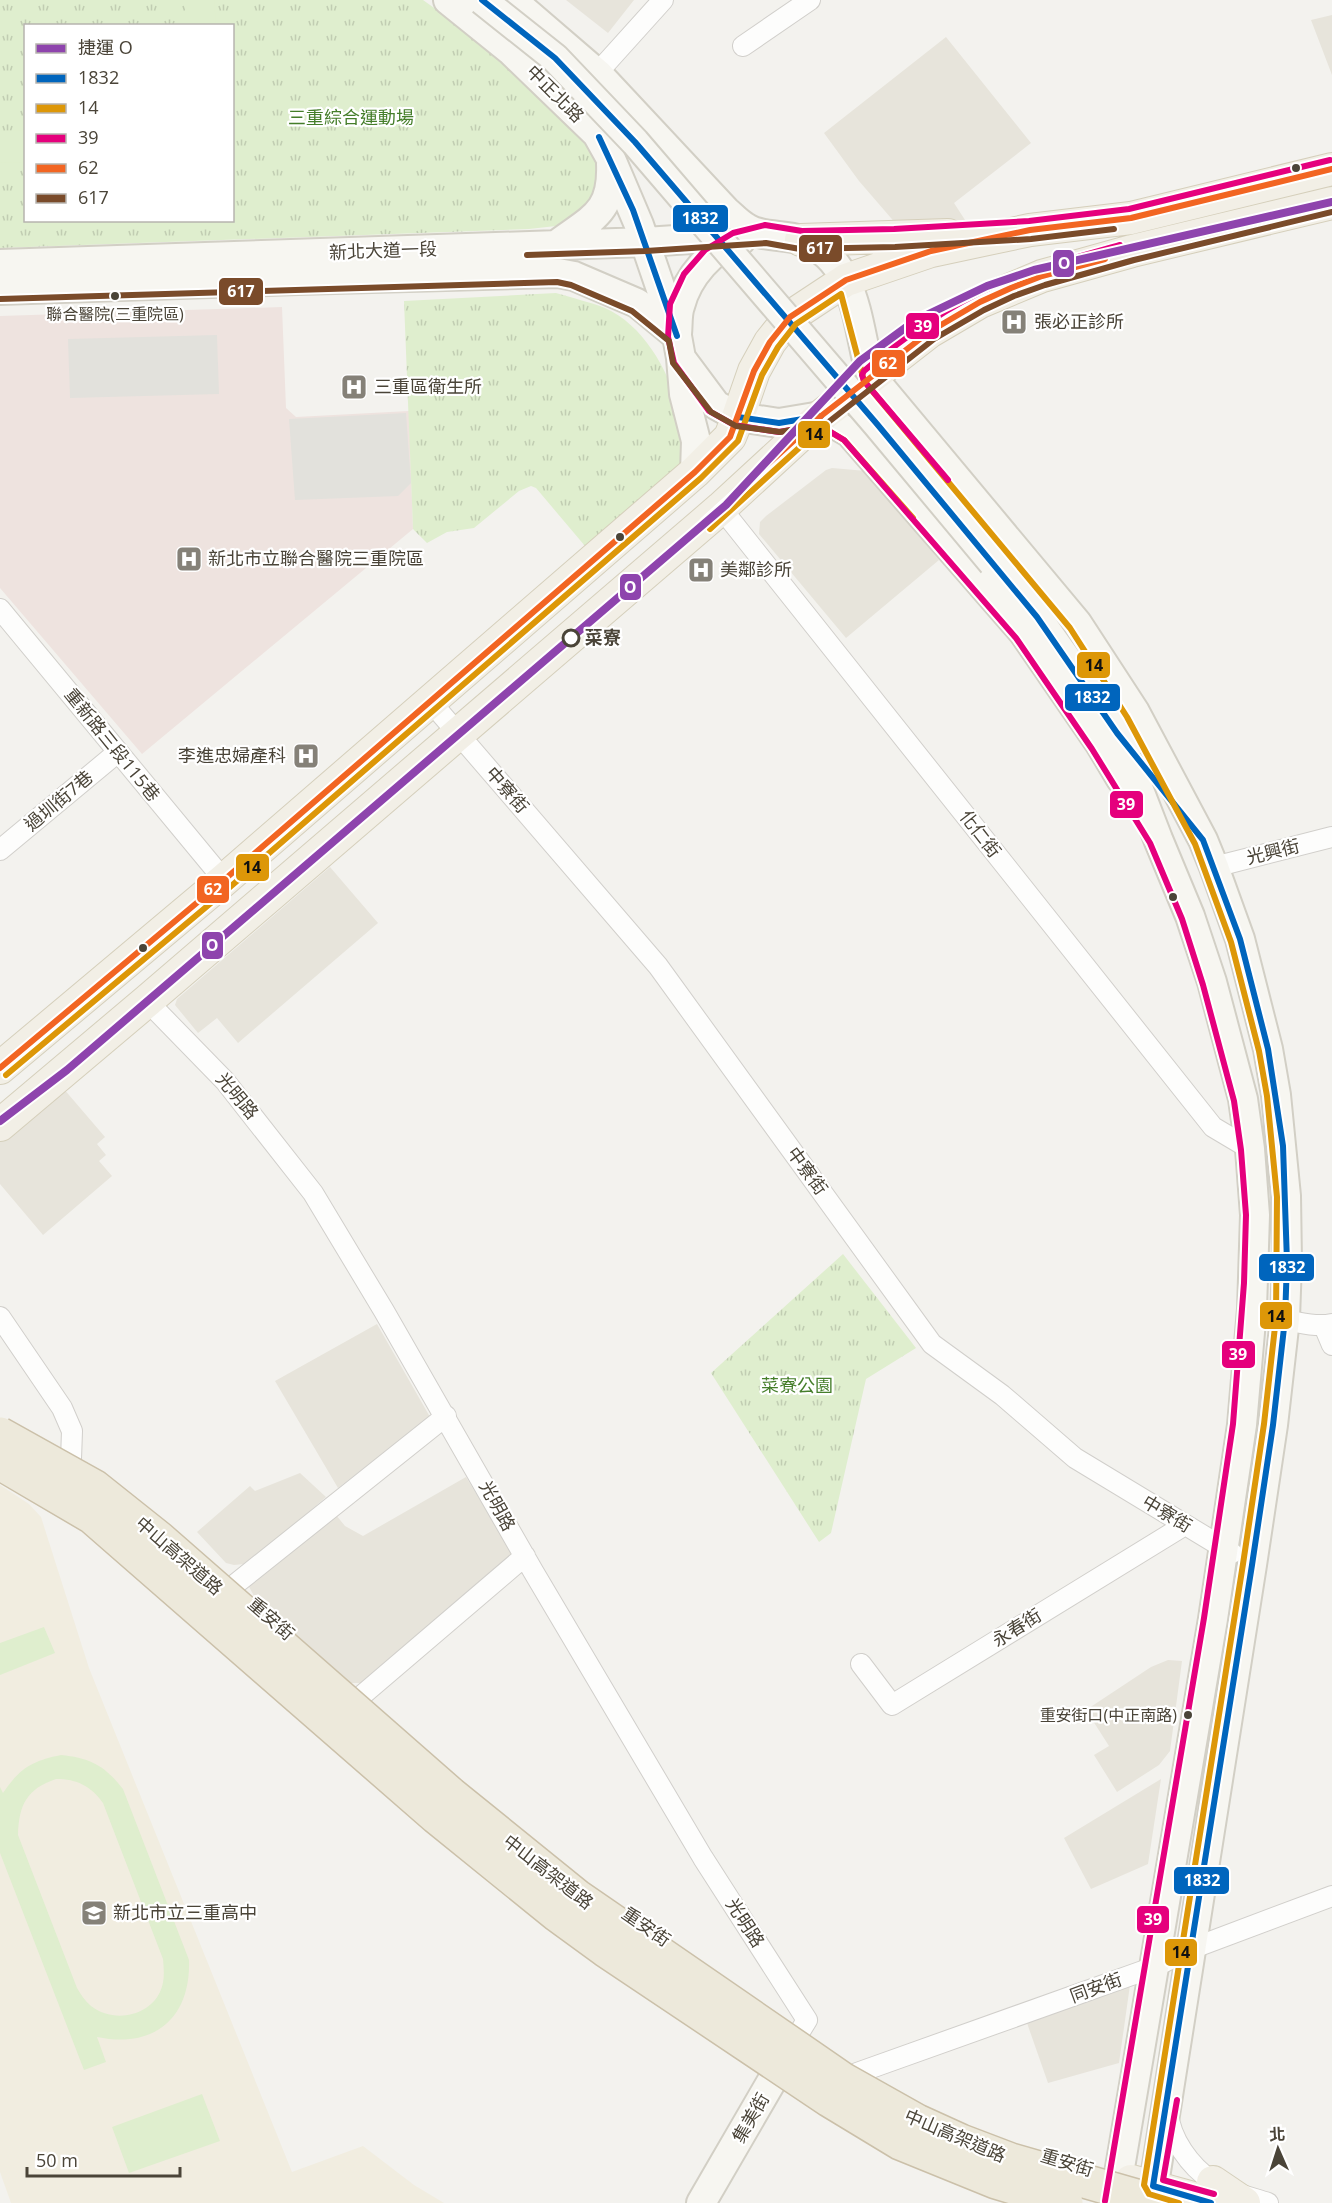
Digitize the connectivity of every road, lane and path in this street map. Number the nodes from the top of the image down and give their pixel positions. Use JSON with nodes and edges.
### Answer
{"nodes":[{"id":1,"x":448,"y":0,"type":"edge"},
{"id":2,"x":482,"y":0,"type":"edge"},
{"id":3,"x":512,"y":0,"type":"edge"},
{"id":4,"x":663,"y":0,"type":"edge"},
{"id":5,"x":810,"y":0,"type":"edge"},
{"id":6,"x":743,"y":46,"type":"dead end"},
{"id":7,"x":598,"y":74,"type":"junction"},
{"id":8,"x":567,"y":104,"type":"junction"},
{"id":9,"x":611,"y":159,"type":"junction"},
{"id":10,"x":1332,"y":169,"type":"edge"},
{"id":11,"x":1332,"y":203,"type":"edge"},
{"id":12,"x":1030,"y":230,"type":"junction"},
{"id":13,"x":766,"y":234,"type":"junction"},
{"id":14,"x":801,"y":240,"type":"junction"},
{"id":15,"x":645,"y":242,"type":"junction"},
{"id":16,"x":556,"y":245,"type":"junction"},
{"id":17,"x":0,"y":264,"type":"edge"},
{"id":18,"x":846,"y":280,"type":"junction"},
{"id":19,"x":0,"y":290,"type":"edge"},
{"id":20,"x":679,"y":347,"type":"junction"},
{"id":21,"x":871,"y":376,"type":"junction"},
{"id":22,"x":821,"y":416,"type":"junction"},
{"id":23,"x":738,"y":417,"type":"junction"},
{"id":24,"x":695,"y":472,"type":"junction"},
{"id":25,"x":721,"y":508,"type":"junction"},
{"id":26,"x":3,"y":618,"type":"edge"},
{"id":27,"x":430,"y":701,"type":"junction"},
{"id":28,"x":1118,"y":733,"type":"junction"},
{"id":29,"x":459,"y":734,"type":"junction"},
{"id":30,"x":118,"y":752,"type":"junction"},
{"id":31,"x":1332,"y":837,"type":"edge"},
{"id":32,"x":1158,"y":839,"type":"junction"},
{"id":33,"x":1203,"y":840,"type":"junction"},
{"id":34,"x":0,"y":850,"type":"edge"},
{"id":35,"x":1214,"y":867,"type":"junction"},
{"id":36,"x":224,"y":880,"type":"junction"},
{"id":37,"x":147,"y":1002,"type":"junction"},
{"id":38,"x":0,"y":1068,"type":"edge"},
{"id":39,"x":0,"y":1125,"type":"edge"},
{"id":40,"x":1250,"y":1149,"type":"junction"},
{"id":41,"x":1252,"y":1309,"type":"junction"},
{"id":42,"x":0,"y":1317,"type":"edge"},
{"id":43,"x":1285,"y":1319,"type":"junction"},
{"id":44,"x":1328,"y":1325,"type":"edge"},
{"id":45,"x":1332,"y":1345,"type":"edge"},
{"id":46,"x":446,"y":1416,"type":"junction"},
{"id":47,"x":0,"y":1420,"type":"edge"},
{"id":48,"x":0,"y":1434,"type":"edge"},
{"id":49,"x":71,"y":1459,"type":"junction"},
{"id":50,"x":0,"y":1463,"type":"edge"},
{"id":51,"x":0,"y":1479,"type":"edge"},
{"id":52,"x":1185,"y":1525,"type":"junction"},
{"id":53,"x":1224,"y":1548,"type":"junction"},
{"id":54,"x":525,"y":1556,"type":"junction"},
{"id":55,"x":1252,"y":1565,"type":"junction"},
{"id":56,"x":233,"y":1586,"type":"junction"},
{"id":57,"x":861,"y":1664,"type":"dead end"},
{"id":58,"x":360,"y":1697,"type":"junction"},
{"id":59,"x":311,"y":1726,"type":"junction"},
{"id":60,"x":1332,"y":1896,"type":"edge"},
{"id":61,"x":1191,"y":1948,"type":"junction"},
{"id":62,"x":1154,"y":1967,"type":"junction"},
{"id":63,"x":800,"y":2033,"type":"junction"},
{"id":64,"x":857,"y":2073,"type":"junction"},
{"id":65,"x":773,"y":2080,"type":"junction"},
{"id":66,"x":1167,"y":2101,"type":"junction"},
{"id":67,"x":1116,"y":2190,"type":"edge"},
{"id":68,"x":1155,"y":2198,"type":"edge"},
{"id":69,"x":1211,"y":2198,"type":"edge"},
{"id":70,"x":701,"y":2203,"type":"edge"},
{"id":71,"x":1010,"y":2203,"type":"edge"},
{"id":72,"x":1066,"y":2203,"type":"edge"},
{"id":73,"x":1244,"y":2203,"type":"edge"},
{"id":74,"x":1268,"y":2203,"type":"edge"}],
"edges":[{"from":1,"to":8,"type":"main road","name":"中正北路"},
{"from":2,"to":28,"type":"main road","bridge":true},
{"from":3,"to":7,"type":"main road"},
{"from":4,"to":7,"type":"street"},
{"from":5,"to":6,"type":"street"},
{"from":7,"to":8,"type":"street"},
{"from":7,"to":13,"type":"main road"},
{"from":8,"to":9,"type":"main road","name":"中正北路"},
{"from":9,"to":15,"type":"main road","name":"中正北路"},
{"from":9,"to":16,"type":"main road"},
{"from":10,"to":12,"type":"main road"},
{"from":11,"to":21,"type":"main road"},
{"from":12,"to":14,"type":"main road"},
{"from":12,"to":18,"type":"main road"},
{"from":13,"to":14,"type":"main road"},
{"from":13,"to":15,"type":"main road","name":"新北大道一段"},
{"from":13,"to":20,"type":"main road"},
{"from":14,"to":18,"type":"main road"},
{"from":15,"to":16,"type":"main road","name":"新北大道一段"},
{"from":15,"to":20,"type":"main road","name":"中正北路"},
{"from":16,"to":17,"type":"main road","name":"新北大道一段"},
{"from":18,"to":21,"type":"main road"},
{"from":18,"to":23,"type":"main road"},
{"from":19,"to":20,"type":"main road","name":"新北大道一段"},
{"from":20,"to":23,"type":"main road","name":"中正北路"},
{"from":20,"to":24,"type":"main road"},
{"from":21,"to":22,"type":"main road"},
{"from":21,"to":33,"type":"main road"},
{"from":22,"to":23,"type":"main road","name":"中正北路"},
{"from":22,"to":25,"type":"main road"},
{"from":22,"to":32,"type":"main road"},
{"from":23,"to":24,"type":"main road"},
{"from":24,"to":27,"type":"main road"},
{"from":25,"to":29,"type":"main road"},
{"from":25,"to":40,"type":"street","name":"化仁街"},
{"from":26,"to":30,"type":"street","name":"重新路三段115巷"},
{"from":27,"to":29,"type":"street","name":"中寮街"},
{"from":27,"to":36,"type":"main road"},
{"from":28,"to":32,"type":"main road"},
{"from":28,"to":33,"type":"main road"},
{"from":29,"to":37,"type":"main road"},
{"from":29,"to":52,"type":"street","name":"中寮街"},
{"from":30,"to":34,"type":"street","name":"過圳街7巷"},
{"from":30,"to":36,"type":"street","name":"重新路三段115巷"},
{"from":31,"to":35,"type":"street","name":"光興街"},
{"from":32,"to":40,"type":"main road"},
{"from":33,"to":35,"type":"main road"},
{"from":35,"to":43,"type":"main road"},
{"from":36,"to":38,"type":"main road"},
{"from":37,"to":39,"type":"main road"},
{"from":37,"to":46,"type":"street","name":"光明路"},
{"from":40,"to":41,"type":"main road"},
{"from":41,"to":43,"type":"street"},
{"from":41,"to":53,"type":"main road"},
{"from":42,"to":49,"type":"street"},
{"from":43,"to":44,"type":"street"},
{"from":43,"to":55,"type":"main road"},
{"from":44,"to":45,"type":"street"},
{"from":46,"to":54,"type":"street","name":"光明路"},
{"from":46,"to":56,"type":"street"},
{"from":47,"to":49,"type":"main road","name":"重安街"},
{"from":48,"to":68,"type":"highway","name":"中山高架道路","bridge":true},
{"from":49,"to":56,"type":"main road","name":"重安街"},
{"from":50,"to":72,"type":"highway","name":"中山高架道路","bridge":true},
{"from":51,"to":59,"type":"main road"},
{"from":52,"to":53,"type":"street","name":"中寮街"},
{"from":52,"to":57,"type":"street","name":"永春街"},
{"from":53,"to":55,"type":"street","name":"中寮街"},
{"from":53,"to":62,"type":"main road"},
{"from":54,"to":58,"type":"street"},
{"from":54,"to":63,"type":"street","name":"光明路"},
{"from":55,"to":61,"type":"main road"},
{"from":56,"to":58,"type":"main road","name":"重安街"},
{"from":58,"to":59,"type":"street"},
{"from":58,"to":63,"type":"main road","name":"重安街"},
{"from":59,"to":65,"type":"main road"},
{"from":60,"to":61,"type":"street","name":"同安街"},
{"from":61,"to":62,"type":"street","name":"同安街"},
{"from":61,"to":66,"type":"main road"},
{"from":62,"to":64,"type":"street","name":"同安街"},
{"from":62,"to":67,"type":"main road"},
{"from":63,"to":64,"type":"main road","name":"重安街"},
{"from":63,"to":65,"type":"main road","name":"集美街"},
{"from":64,"to":67,"type":"main road","name":"重安街"},
{"from":65,"to":70,"type":"main road","name":"集美街"},
{"from":65,"to":71,"type":"main road"},
{"from":66,"to":68,"type":"main road"},
{"from":66,"to":69,"type":"street","name":"重安街"},
{"from":67,"to":68,"type":"main road","name":"重安街"},
{"from":68,"to":69,"type":"main road","name":"重安街"},
{"from":69,"to":73,"type":"main road"},
{"from":69,"to":74,"type":"street","name":"重安街"}]}
